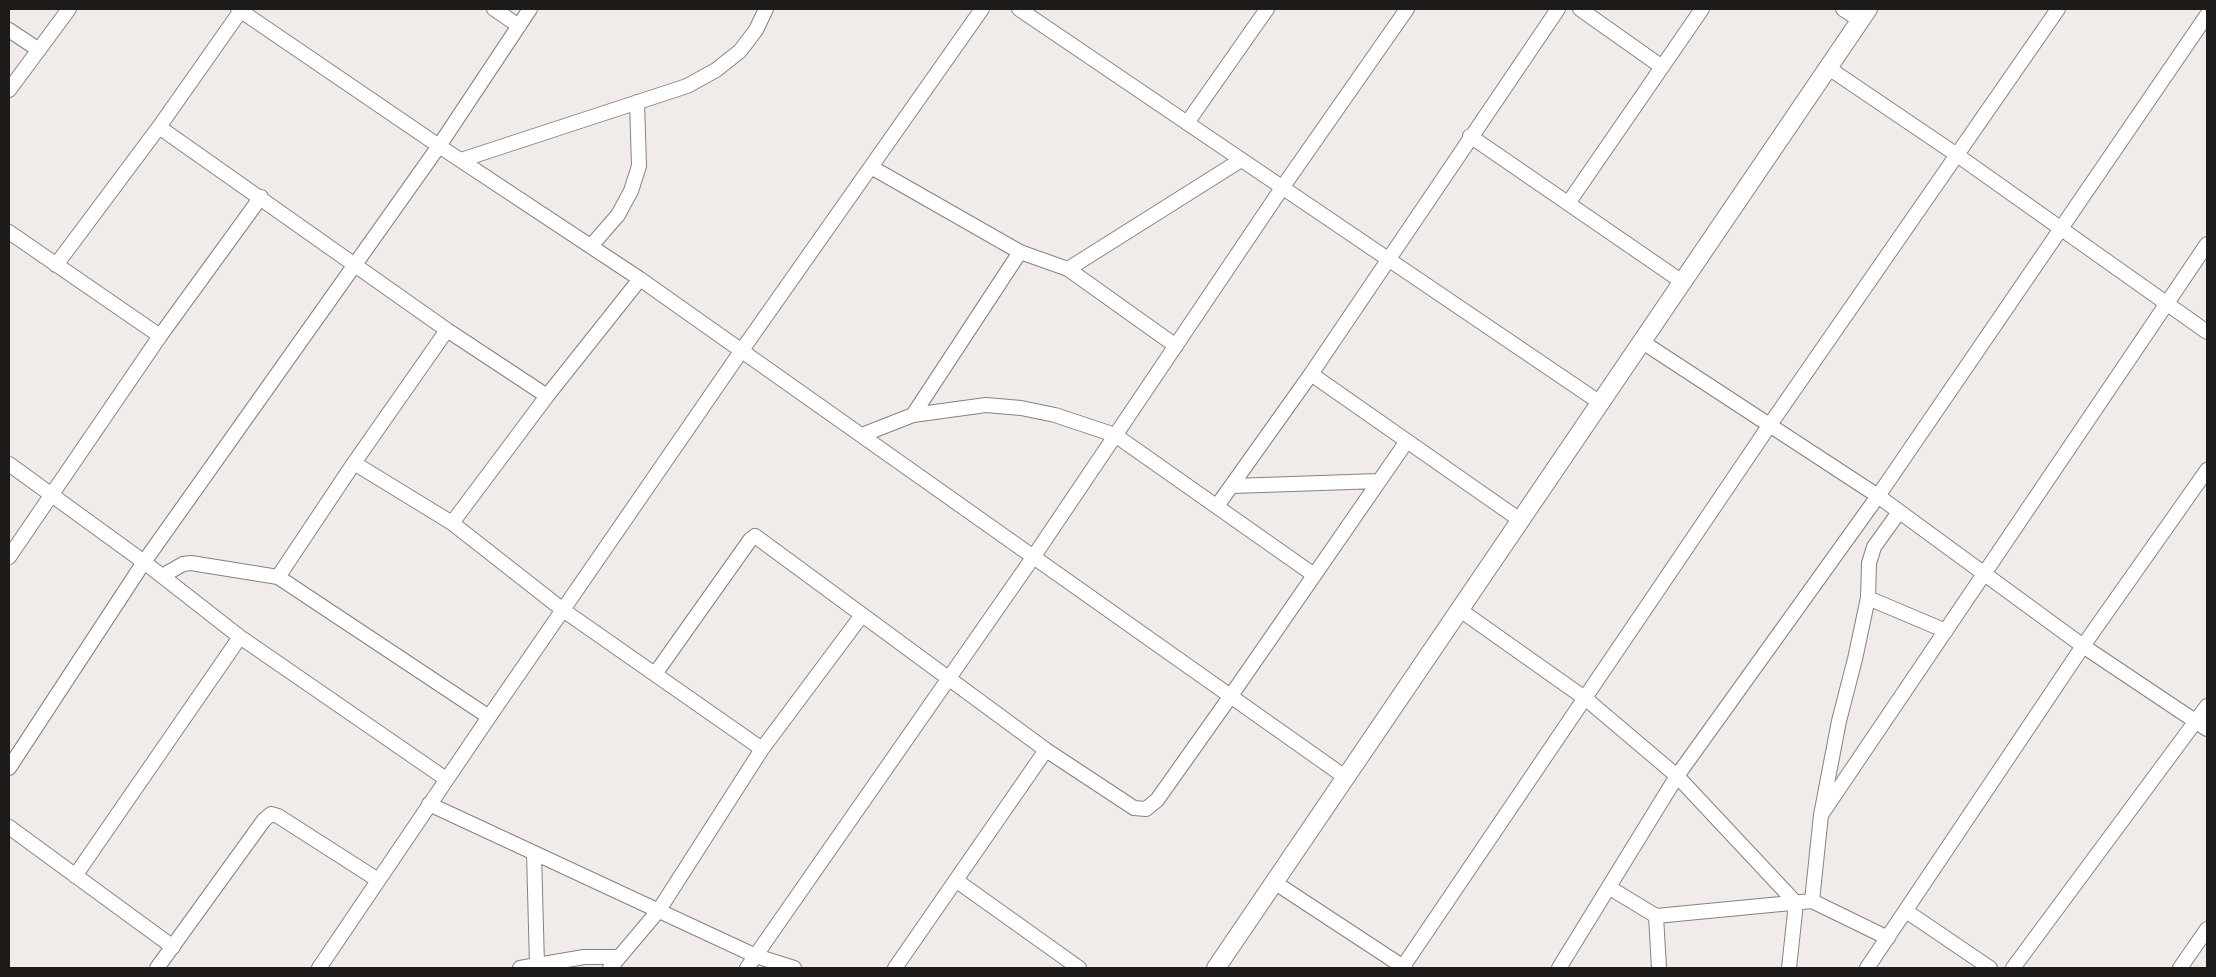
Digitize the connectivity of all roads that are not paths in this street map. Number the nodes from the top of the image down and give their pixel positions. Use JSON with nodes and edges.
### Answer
{"nodes":[{"id":1,"x":69,"y":9,"type":"edge"},
{"id":2,"x":240,"y":9,"type":"edge"},
{"id":3,"x":494,"y":9,"type":"edge"},
{"id":4,"x":530,"y":9,"type":"edge"},
{"id":5,"x":766,"y":9,"type":"edge"},
{"id":6,"x":982,"y":9,"type":"edge"},
{"id":7,"x":1020,"y":9,"type":"edge"},
{"id":8,"x":1267,"y":9,"type":"edge"},
{"id":9,"x":1408,"y":9,"type":"edge"},
{"id":10,"x":1558,"y":9,"type":"edge"},
{"id":11,"x":1580,"y":9,"type":"edge"},
{"id":12,"x":1702,"y":9,"type":"edge"},
{"id":13,"x":1843,"y":9,"type":"edge"},
{"id":14,"x":2058,"y":9,"type":"edge"},
{"id":15,"x":1864,"y":14,"type":"edge"},
{"id":16,"x":2207,"y":15,"type":"edge"},
{"id":17,"x":519,"y":26,"type":"junction"},
{"id":18,"x":9,"y":30,"type":"edge"},
{"id":19,"x":39,"y":50,"type":"junction"},
{"id":20,"x":1662,"y":66,"type":"junction"},
{"id":21,"x":1827,"y":67,"type":"junction"},
{"id":22,"x":9,"y":90,"type":"edge"},
{"id":23,"x":637,"y":102,"type":"junction"},
{"id":24,"x":1187,"y":123,"type":"junction"},
{"id":25,"x":159,"y":127,"type":"junction"},
{"id":26,"x":1470,"y":136,"type":"junction"},
{"id":27,"x":439,"y":146,"type":"junction"},
{"id":28,"x":1957,"y":155,"type":"junction"},
{"id":29,"x":462,"y":160,"type":"junction"},
{"id":30,"x":1241,"y":160,"type":"junction"},
{"id":31,"x":871,"y":167,"type":"junction"},
{"id":32,"x":1282,"y":188,"type":"junction"},
{"id":33,"x":260,"y":197,"type":"junction"},
{"id":34,"x":1569,"y":202,"type":"junction"},
{"id":35,"x":2060,"y":228,"type":"junction"},
{"id":36,"x":9,"y":232,"type":"edge"},
{"id":37,"x":2207,"y":244,"type":"edge"},
{"id":38,"x":591,"y":246,"type":"junction"},
{"id":39,"x":1020,"y":252,"type":"junction"},
{"id":40,"x":1388,"y":258,"type":"junction"},
{"id":41,"x":356,"y":264,"type":"junction"},
{"id":42,"x":56,"y":265,"type":"junction"},
{"id":43,"x":1068,"y":269,"type":"junction"},
{"id":44,"x":640,"y":279,"type":"junction"},
{"id":45,"x":1681,"y":281,"type":"junction"},
{"id":46,"x":2167,"y":303,"type":"junction"},
{"id":47,"x":447,"y":330,"type":"junction"},
{"id":48,"x":2207,"y":332,"type":"edge"},
{"id":49,"x":160,"y":336,"type":"junction"},
{"id":50,"x":1640,"y":341,"type":"junction"},
{"id":51,"x":1176,"y":346,"type":"junction"},
{"id":52,"x":742,"y":350,"type":"junction"},
{"id":53,"x":1311,"y":374,"type":"junction"},
{"id":54,"x":547,"y":396,"type":"junction"},
{"id":55,"x":1599,"y":402,"type":"junction"},
{"id":56,"x":913,"y":415,"type":"junction"},
{"id":57,"x":1769,"y":426,"type":"junction"},
{"id":58,"x":862,"y":435,"type":"junction"},
{"id":59,"x":1115,"y":435,"type":"junction"},
{"id":60,"x":1407,"y":441,"type":"junction"},
{"id":61,"x":354,"y":463,"type":"junction"},
{"id":62,"x":9,"y":464,"type":"edge"},
{"id":63,"x":2207,"y":470,"type":"edge"},
{"id":64,"x":1379,"y":481,"type":"junction"},
{"id":65,"x":1233,"y":486,"type":"junction"},
{"id":66,"x":52,"y":496,"type":"junction"},
{"id":67,"x":1878,"y":496,"type":"junction"},
{"id":68,"x":1217,"y":506,"type":"junction"},
{"id":69,"x":1899,"y":512,"type":"junction"},
{"id":70,"x":1520,"y":520,"type":"junction"},
{"id":71,"x":452,"y":523,"type":"junction"},
{"id":72,"x":9,"y":556,"type":"edge"},
{"id":73,"x":1034,"y":556,"type":"junction"},
{"id":74,"x":144,"y":562,"type":"junction"},
{"id":75,"x":1983,"y":573,"type":"junction"},
{"id":76,"x":1314,"y":575,"type":"junction"},
{"id":77,"x":162,"y":576,"type":"junction"},
{"id":78,"x":278,"y":576,"type":"junction"},
{"id":79,"x":1868,"y":598,"type":"junction"},
{"id":80,"x":563,"y":610,"type":"junction"},
{"id":81,"x":1460,"y":610,"type":"junction"},
{"id":82,"x":862,"y":615,"type":"junction"},
{"id":83,"x":1946,"y":631,"type":"junction"},
{"id":84,"x":240,"y":637,"type":"junction"},
{"id":85,"x":2083,"y":646,"type":"junction"},
{"id":86,"x":656,"y":674,"type":"junction"},
{"id":87,"x":949,"y":679,"type":"junction"},
{"id":88,"x":1230,"y":697,"type":"junction"},
{"id":89,"x":1586,"y":699,"type":"junction"},
{"id":90,"x":2207,"y":706,"type":"edge"},
{"id":91,"x":489,"y":717,"type":"junction"},
{"id":92,"x":2202,"y":725,"type":"edge"},
{"id":93,"x":762,"y":748,"type":"junction"},
{"id":94,"x":1046,"y":750,"type":"junction"},
{"id":95,"x":9,"y":768,"type":"edge"},
{"id":96,"x":1677,"y":776,"type":"junction"},
{"id":97,"x":1345,"y":777,"type":"junction"},
{"id":98,"x":446,"y":779,"type":"junction"},
{"id":99,"x":429,"y":804,"type":"junction"},
{"id":100,"x":1821,"y":815,"type":"junction"},
{"id":101,"x":9,"y":828,"type":"edge"},
{"id":102,"x":534,"y":853,"type":"junction"},
{"id":103,"x":75,"y":876,"type":"junction"},
{"id":104,"x":378,"y":880,"type":"junction"},
{"id":105,"x":957,"y":881,"type":"junction"},
{"id":106,"x":1274,"y":882,"type":"junction"},
{"id":107,"x":1610,"y":888,"type":"junction"},
{"id":108,"x":1812,"y":901,"type":"junction"},
{"id":109,"x":1796,"y":903,"type":"junction"},
{"id":110,"x":659,"y":910,"type":"junction"},
{"id":111,"x":1906,"y":911,"type":"junction"},
{"id":112,"x":1656,"y":916,"type":"junction"},
{"id":113,"x":2207,"y":929,"type":"edge"},
{"id":114,"x":1888,"y":938,"type":"junction"},
{"id":115,"x":173,"y":947,"type":"junction"},
{"id":116,"x":756,"y":956,"type":"junction"},
{"id":117,"x":614,"y":962,"type":"edge"},
{"id":118,"x":537,"y":965,"type":"junction"},
{"id":119,"x":162,"y":966,"type":"edge"},
{"id":120,"x":319,"y":968,"type":"edge"},
{"id":121,"x":520,"y":968,"type":"edge"},
{"id":122,"x":747,"y":968,"type":"edge"},
{"id":123,"x":794,"y":968,"type":"edge"},
{"id":124,"x":895,"y":968,"type":"edge"},
{"id":125,"x":1079,"y":968,"type":"edge"},
{"id":126,"x":1216,"y":968,"type":"edge"},
{"id":127,"x":1403,"y":968,"type":"edge"},
{"id":128,"x":1558,"y":968,"type":"edge"},
{"id":129,"x":1660,"y":968,"type":"edge"},
{"id":130,"x":1789,"y":968,"type":"edge"},
{"id":131,"x":1867,"y":968,"type":"edge"},
{"id":132,"x":1990,"y":968,"type":"edge"},
{"id":133,"x":2013,"y":968,"type":"edge"},
{"id":134,"x":2180,"y":968,"type":"edge"}],
"edges":[{"from":1,"to":19,"type":"street"},
{"from":2,"to":25,"type":"street"},
{"from":2,"to":27,"type":"street"},
{"from":3,"to":17,"type":"street"},
{"from":4,"to":17,"type":"street"},
{"from":5,"to":23,"type":"street"},
{"from":6,"to":31,"type":"street"},
{"from":7,"to":24,"type":"street"},
{"from":8,"to":24,"type":"street"},
{"from":9,"to":32,"type":"street"},
{"from":10,"to":26,"type":"street"},
{"from":11,"to":20,"type":"street"},
{"from":12,"to":20,"type":"street"},
{"from":13,"to":15,"type":"street"},
{"from":14,"to":28,"type":"street"},
{"from":15,"to":21,"type":"street"},
{"from":16,"to":35,"type":"street"},
{"from":17,"to":27,"type":"street"},
{"from":18,"to":19,"type":"street"},
{"from":19,"to":22,"type":"street"},
{"from":20,"to":34,"type":"street"},
{"from":21,"to":28,"type":"street"},
{"from":21,"to":45,"type":"street"},
{"from":23,"to":29,"type":"street"},
{"from":23,"to":38,"type":"street"},
{"from":24,"to":30,"type":"street"},
{"from":25,"to":33,"type":"street"},
{"from":25,"to":42,"type":"street"},
{"from":26,"to":34,"type":"street"},
{"from":26,"to":40,"type":"street"},
{"from":27,"to":29,"type":"street"},
{"from":27,"to":41,"type":"street"},
{"from":28,"to":35,"type":"street"},
{"from":28,"to":57,"type":"street"},
{"from":29,"to":38,"type":"street"},
{"from":30,"to":32,"type":"street"},
{"from":30,"to":43,"type":"street"},
{"from":31,"to":39,"type":"street"},
{"from":31,"to":52,"type":"street"},
{"from":32,"to":40,"type":"street"},
{"from":32,"to":51,"type":"street"},
{"from":33,"to":41,"type":"street"},
{"from":33,"to":49,"type":"street"},
{"from":34,"to":45,"type":"street"},
{"from":35,"to":46,"type":"street"},
{"from":35,"to":67,"type":"street"},
{"from":36,"to":42,"type":"street"},
{"from":37,"to":46,"type":"street"},
{"from":38,"to":44,"type":"street"},
{"from":39,"to":43,"type":"street"},
{"from":39,"to":56,"type":"street"},
{"from":40,"to":53,"type":"street"},
{"from":40,"to":55,"type":"street"},
{"from":41,"to":47,"type":"street"},
{"from":41,"to":74,"type":"street"},
{"from":42,"to":49,"type":"street"},
{"from":43,"to":51,"type":"street"},
{"from":44,"to":52,"type":"street"},
{"from":44,"to":54,"type":"street"},
{"from":45,"to":50,"type":"street"},
{"from":46,"to":48,"type":"street"},
{"from":46,"to":75,"type":"street"},
{"from":47,"to":54,"type":"street"},
{"from":47,"to":61,"type":"street"},
{"from":49,"to":66,"type":"street"},
{"from":50,"to":55,"type":"street"},
{"from":50,"to":57,"type":"street"},
{"from":51,"to":59,"type":"street"},
{"from":52,"to":58,"type":"street"},
{"from":52,"to":80,"type":"street"},
{"from":53,"to":60,"type":"street"},
{"from":53,"to":65,"type":"street"},
{"from":54,"to":71,"type":"street"},
{"from":55,"to":70,"type":"street"},
{"from":56,"to":58,"type":"street"},
{"from":56,"to":59,"type":"street"},
{"from":57,"to":67,"type":"street"},
{"from":57,"to":89,"type":"street"},
{"from":58,"to":73,"type":"street"},
{"from":59,"to":68,"type":"street"},
{"from":59,"to":73,"type":"street"},
{"from":60,"to":64,"type":"street"},
{"from":60,"to":70,"type":"street"},
{"from":61,"to":71,"type":"street"},
{"from":61,"to":78,"type":"street"},
{"from":62,"to":66,"type":"street"},
{"from":63,"to":85,"type":"street"},
{"from":64,"to":65,"type":"street"},
{"from":64,"to":76,"type":"street"},
{"from":65,"to":68,"type":"street"},
{"from":66,"to":72,"type":"street"},
{"from":66,"to":74,"type":"street"},
{"from":67,"to":69,"type":"street"},
{"from":67,"to":96,"type":"street"},
{"from":68,"to":76,"type":"street"},
{"from":69,"to":75,"type":"street"},
{"from":69,"to":79,"type":"street"},
{"from":70,"to":81,"type":"street"},
{"from":71,"to":80,"type":"street"},
{"from":73,"to":87,"type":"street"},
{"from":73,"to":88,"type":"street"},
{"from":74,"to":77,"type":"street"},
{"from":74,"to":95,"type":"street"},
{"from":75,"to":83,"type":"street"},
{"from":75,"to":85,"type":"street"},
{"from":76,"to":88,"type":"street"},
{"from":77,"to":78,"type":"street"},
{"from":77,"to":84,"type":"street"},
{"from":78,"to":91,"type":"street"},
{"from":79,"to":83,"type":"street"},
{"from":79,"to":100,"type":"street"},
{"from":80,"to":86,"type":"street"},
{"from":80,"to":91,"type":"street"},
{"from":81,"to":89,"type":"street"},
{"from":81,"to":97,"type":"street"},
{"from":82,"to":86,"type":"street"},
{"from":82,"to":87,"type":"street"},
{"from":82,"to":93,"type":"street"},
{"from":83,"to":100,"type":"street"},
{"from":84,"to":98,"type":"street"},
{"from":84,"to":103,"type":"street"},
{"from":85,"to":92,"type":"street"},
{"from":85,"to":111,"type":"street"},
{"from":86,"to":93,"type":"street"},
{"from":87,"to":94,"type":"street"},
{"from":87,"to":116,"type":"street"},
{"from":88,"to":94,"type":"street"},
{"from":88,"to":97,"type":"street"},
{"from":89,"to":96,"type":"street"},
{"from":89,"to":127,"type":"street"},
{"from":90,"to":92,"type":"street"},
{"from":91,"to":98,"type":"street"},
{"from":92,"to":133,"type":"street"},
{"from":93,"to":110,"type":"street"},
{"from":94,"to":105,"type":"street"},
{"from":96,"to":107,"type":"street"},
{"from":96,"to":109,"type":"street"},
{"from":97,"to":106,"type":"street"},
{"from":98,"to":99,"type":"street"},
{"from":99,"to":102,"type":"street"},
{"from":99,"to":104,"type":"street"},
{"from":100,"to":108,"type":"street"},
{"from":101,"to":103,"type":"street"},
{"from":102,"to":110,"type":"street"},
{"from":102,"to":118,"type":"street"},
{"from":103,"to":115,"type":"street"},
{"from":104,"to":115,"type":"street"},
{"from":104,"to":120,"type":"street"},
{"from":105,"to":124,"type":"street"},
{"from":105,"to":125,"type":"street"},
{"from":106,"to":126,"type":"street"},
{"from":106,"to":127,"type":"street"},
{"from":107,"to":112,"type":"street"},
{"from":107,"to":128,"type":"street"},
{"from":108,"to":109,"type":"street"},
{"from":108,"to":114,"type":"street"},
{"from":109,"to":112,"type":"street"},
{"from":109,"to":130,"type":"street"},
{"from":110,"to":116,"type":"street"},
{"from":110,"to":117,"type":"street"},
{"from":111,"to":114,"type":"street"},
{"from":111,"to":132,"type":"street"},
{"from":112,"to":129,"type":"street"},
{"from":113,"to":134,"type":"street"},
{"from":114,"to":131,"type":"street"},
{"from":115,"to":119,"type":"street"},
{"from":116,"to":122,"type":"street"},
{"from":116,"to":123,"type":"street"},
{"from":117,"to":118,"type":"street"},
{"from":118,"to":121,"type":"street"}]}
